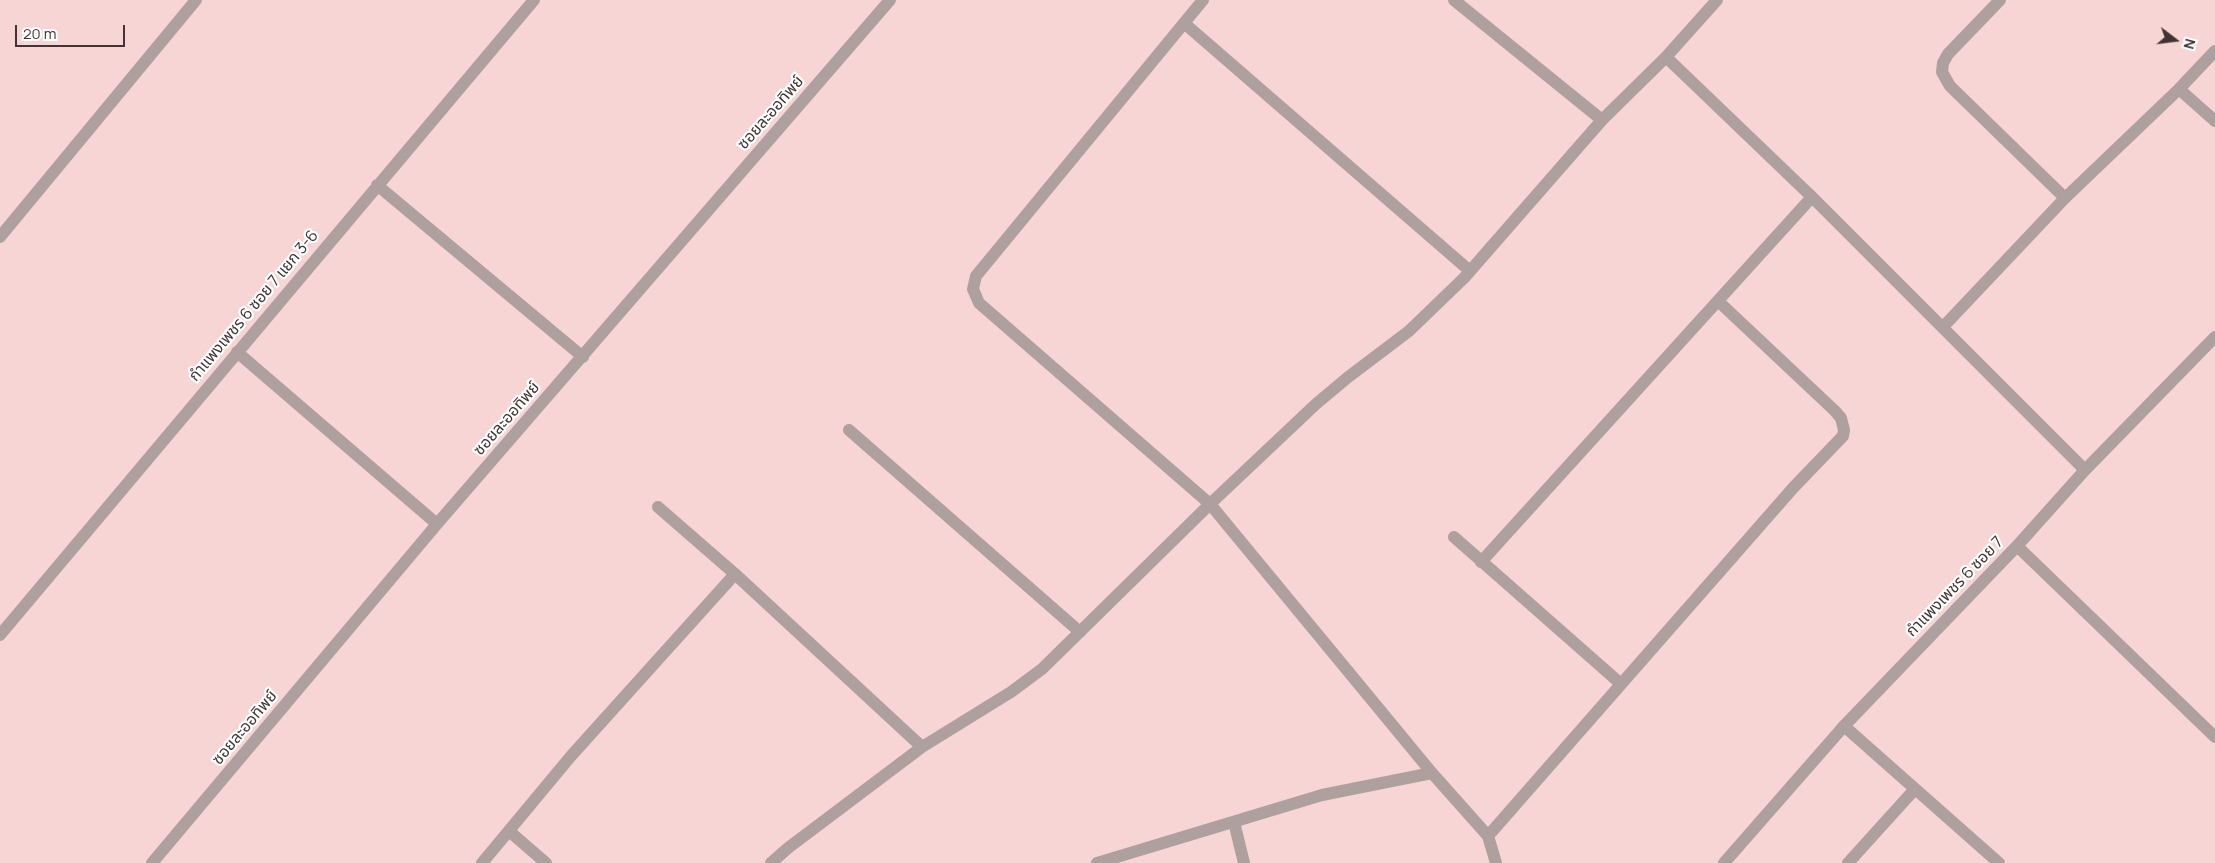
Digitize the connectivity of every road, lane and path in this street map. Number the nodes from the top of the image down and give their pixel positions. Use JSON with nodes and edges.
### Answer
{"nodes":[{"id":1,"x":196,"y":0,"type":"edge"},
{"id":2,"x":534,"y":0,"type":"edge"},
{"id":3,"x":890,"y":0,"type":"edge"},
{"id":4,"x":1204,"y":0,"type":"edge"},
{"id":5,"x":1454,"y":0,"type":"edge"},
{"id":6,"x":1717,"y":0,"type":"edge"},
{"id":7,"x":2000,"y":0,"type":"edge"},
{"id":8,"x":1184,"y":23,"type":"junction"},
{"id":9,"x":2215,"y":51,"type":"edge"},
{"id":10,"x":1666,"y":57,"type":"junction"},
{"id":11,"x":2179,"y":89,"type":"junction"},
{"id":12,"x":1602,"y":120,"type":"junction"},
{"id":13,"x":2215,"y":121,"type":"edge"},
{"id":14,"x":377,"y":185,"type":"junction"},
{"id":15,"x":1812,"y":197,"type":"junction"},
{"id":16,"x":2065,"y":198,"type":"junction"},
{"id":17,"x":0,"y":237,"type":"edge"},
{"id":18,"x":1470,"y":271,"type":"junction"},
{"id":19,"x":1718,"y":301,"type":"junction"},
{"id":20,"x":1943,"y":326,"type":"junction"},
{"id":21,"x":2215,"y":338,"type":"edge"},
{"id":22,"x":237,"y":352,"type":"junction"},
{"id":23,"x":583,"y":357,"type":"junction"},
{"id":24,"x":849,"y":430,"type":"dead end"},
{"id":25,"x":2085,"y":470,"type":"junction"},
{"id":26,"x":1210,"y":504,"type":"junction"},
{"id":27,"x":658,"y":507,"type":"dead end"},
{"id":28,"x":437,"y":524,"type":"junction"},
{"id":29,"x":1454,"y":537,"type":"dead end"},
{"id":30,"x":2017,"y":546,"type":"junction"},
{"id":31,"x":1482,"y":562,"type":"junction"},
{"id":32,"x":735,"y":574,"type":"junction"},
{"id":33,"x":1080,"y":632,"type":"junction"},
{"id":34,"x":0,"y":635,"type":"edge"},
{"id":35,"x":1621,"y":684,"type":"junction"},
{"id":36,"x":1844,"y":726,"type":"junction"},
{"id":37,"x":2215,"y":738,"type":"edge"},
{"id":38,"x":922,"y":746,"type":"junction"},
{"id":39,"x":1432,"y":773,"type":"junction"},
{"id":40,"x":1915,"y":789,"type":"junction"},
{"id":41,"x":1234,"y":822,"type":"junction"},
{"id":42,"x":509,"y":831,"type":"junction"},
{"id":43,"x":1488,"y":836,"type":"junction"},
{"id":44,"x":152,"y":863,"type":"edge"},
{"id":45,"x":482,"y":863,"type":"edge"},
{"id":46,"x":546,"y":863,"type":"edge"},
{"id":47,"x":771,"y":863,"type":"edge"},
{"id":48,"x":1097,"y":863,"type":"edge"},
{"id":49,"x":1244,"y":863,"type":"edge"},
{"id":50,"x":1496,"y":863,"type":"edge"},
{"id":51,"x":1724,"y":863,"type":"edge"},
{"id":52,"x":1848,"y":863,"type":"edge"},
{"id":53,"x":1999,"y":863,"type":"edge"}],
"edges":[{"from":1,"to":17,"type":"street"},
{"from":2,"to":14,"type":"street","name":"กำแพงเพชร 6 ซอย 7 แยก 3-6"},
{"from":3,"to":23,"type":"street","name":"ซอยละออทิพย์"},
{"from":4,"to":8,"type":"street"},
{"from":5,"to":12,"type":"street"},
{"from":6,"to":10,"type":"street"},
{"from":7,"to":16,"type":"street"},
{"from":8,"to":18,"type":"street"},
{"from":8,"to":26,"type":"street"},
{"from":9,"to":11,"type":"street"},
{"from":10,"to":12,"type":"street"},
{"from":10,"to":15,"type":"street"},
{"from":11,"to":13,"type":"street"},
{"from":11,"to":16,"type":"street"},
{"from":12,"to":18,"type":"street"},
{"from":14,"to":22,"type":"street","name":"กำแพงเพชร 6 ซอย 7 แยก 3-6"},
{"from":14,"to":23,"type":"street"},
{"from":15,"to":19,"type":"street"},
{"from":15,"to":20,"type":"street"},
{"from":16,"to":20,"type":"street"},
{"from":18,"to":26,"type":"street"},
{"from":19,"to":31,"type":"street"},
{"from":19,"to":35,"type":"street"},
{"from":20,"to":25,"type":"street"},
{"from":21,"to":25,"type":"street","name":"กำแพงเพชร 6 ซอย 7"},
{"from":22,"to":28,"type":"street"},
{"from":22,"to":34,"type":"street","name":"กำแพงเพชร 6 ซอย 7 แยก 3-6"},
{"from":23,"to":28,"type":"street","name":"ซอยละออทิพย์"},
{"from":24,"to":33,"type":"street"},
{"from":25,"to":30,"type":"street","name":"กำแพงเพชร 6 ซอย 7"},
{"from":26,"to":33,"type":"street"},
{"from":26,"to":39,"type":"street"},
{"from":27,"to":32,"type":"street"},
{"from":28,"to":44,"type":"street","name":"ซอยละออทิพย์"},
{"from":29,"to":31,"type":"street"},
{"from":30,"to":36,"type":"street","name":"กำแพงเพชร 6 ซอย 7"},
{"from":30,"to":37,"type":"street"},
{"from":31,"to":35,"type":"street"},
{"from":32,"to":38,"type":"street"},
{"from":32,"to":42,"type":"street"},
{"from":33,"to":38,"type":"street"},
{"from":35,"to":43,"type":"street"},
{"from":36,"to":40,"type":"street"},
{"from":36,"to":51,"type":"street","name":"กำแพงเพชร 6 ซอย 7"},
{"from":38,"to":47,"type":"street"},
{"from":39,"to":41,"type":"street"},
{"from":39,"to":43,"type":"street"},
{"from":40,"to":52,"type":"street"},
{"from":40,"to":53,"type":"street"},
{"from":41,"to":48,"type":"street"},
{"from":41,"to":49,"type":"street"},
{"from":42,"to":45,"type":"street"},
{"from":42,"to":46,"type":"street"},
{"from":43,"to":50,"type":"street"}]}
